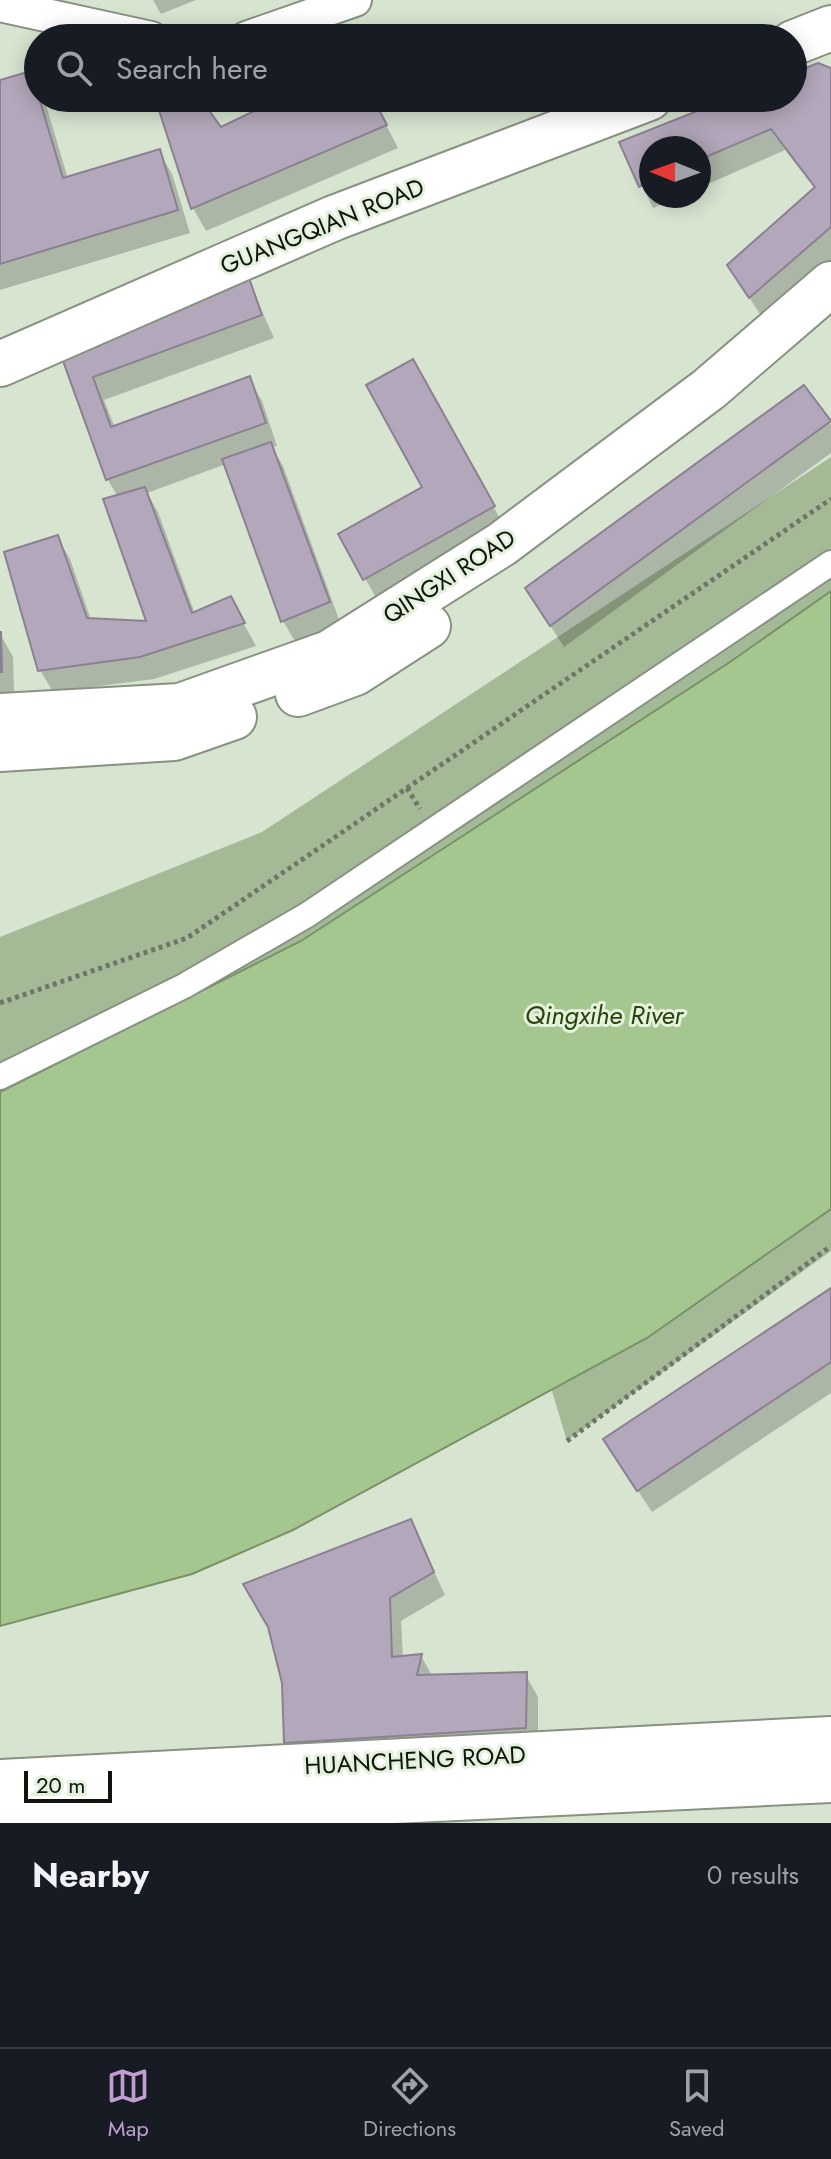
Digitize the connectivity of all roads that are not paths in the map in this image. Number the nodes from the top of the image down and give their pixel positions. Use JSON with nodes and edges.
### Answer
{"nodes":[{"id":1,"x":355,"y":0,"type":"edge"},
{"id":2,"x":0,"y":5,"type":"edge"},
{"id":3,"x":87,"y":24,"type":"edge"},
{"id":4,"x":286,"y":24,"type":"edge"},
{"id":5,"x":831,"y":28,"type":"edge"},
{"id":6,"x":807,"y":37,"type":"edge"},
{"id":7,"x":612,"y":112,"type":"edge"},
{"id":8,"x":831,"y":284,"type":"edge"},
{"id":9,"x":831,"y":321,"type":"edge"},
{"id":10,"x":0,"y":364,"type":"edge"},
{"id":11,"x":831,"y":563,"type":"edge"},
{"id":12,"x":0,"y":716,"type":"edge"},
{"id":13,"x":0,"y":749,"type":"edge"},
{"id":14,"x":0,"y":1077,"type":"edge"},
{"id":15,"x":831,"y":1739,"type":"edge"},
{"id":16,"x":831,"y":1780,"type":"edge"},
{"id":17,"x":0,"y":1782,"type":"edge"},
{"id":18,"x":218,"y":1800,"type":"edge"},
{"id":19,"x":0,"y":1820,"type":"edge"}],
"edges":[{"from":1,"to":4,"type":"street"},
{"from":2,"to":3,"type":"street"},
{"from":5,"to":6,"type":"main road"},
{"from":7,"to":10,"type":"main road","name":"GUANGQIAN ROAD"},
{"from":8,"to":12,"type":"main road","name":"QINGXI ROAD"},
{"from":9,"to":13,"type":"main road","name":"QINGXI ROAD"},
{"from":11,"to":14,"type":"street"},
{"from":15,"to":18,"type":"main road","name":"HUANCHENG ROAD"},
{"from":16,"to":18,"type":"main road","name":"HUANCHENG ROAD"},
{"from":17,"to":18,"type":"main road","name":"HUANCHENG ROAD"},
{"from":18,"to":19,"type":"main road","name":"HUANCHENG ROAD"}]}
